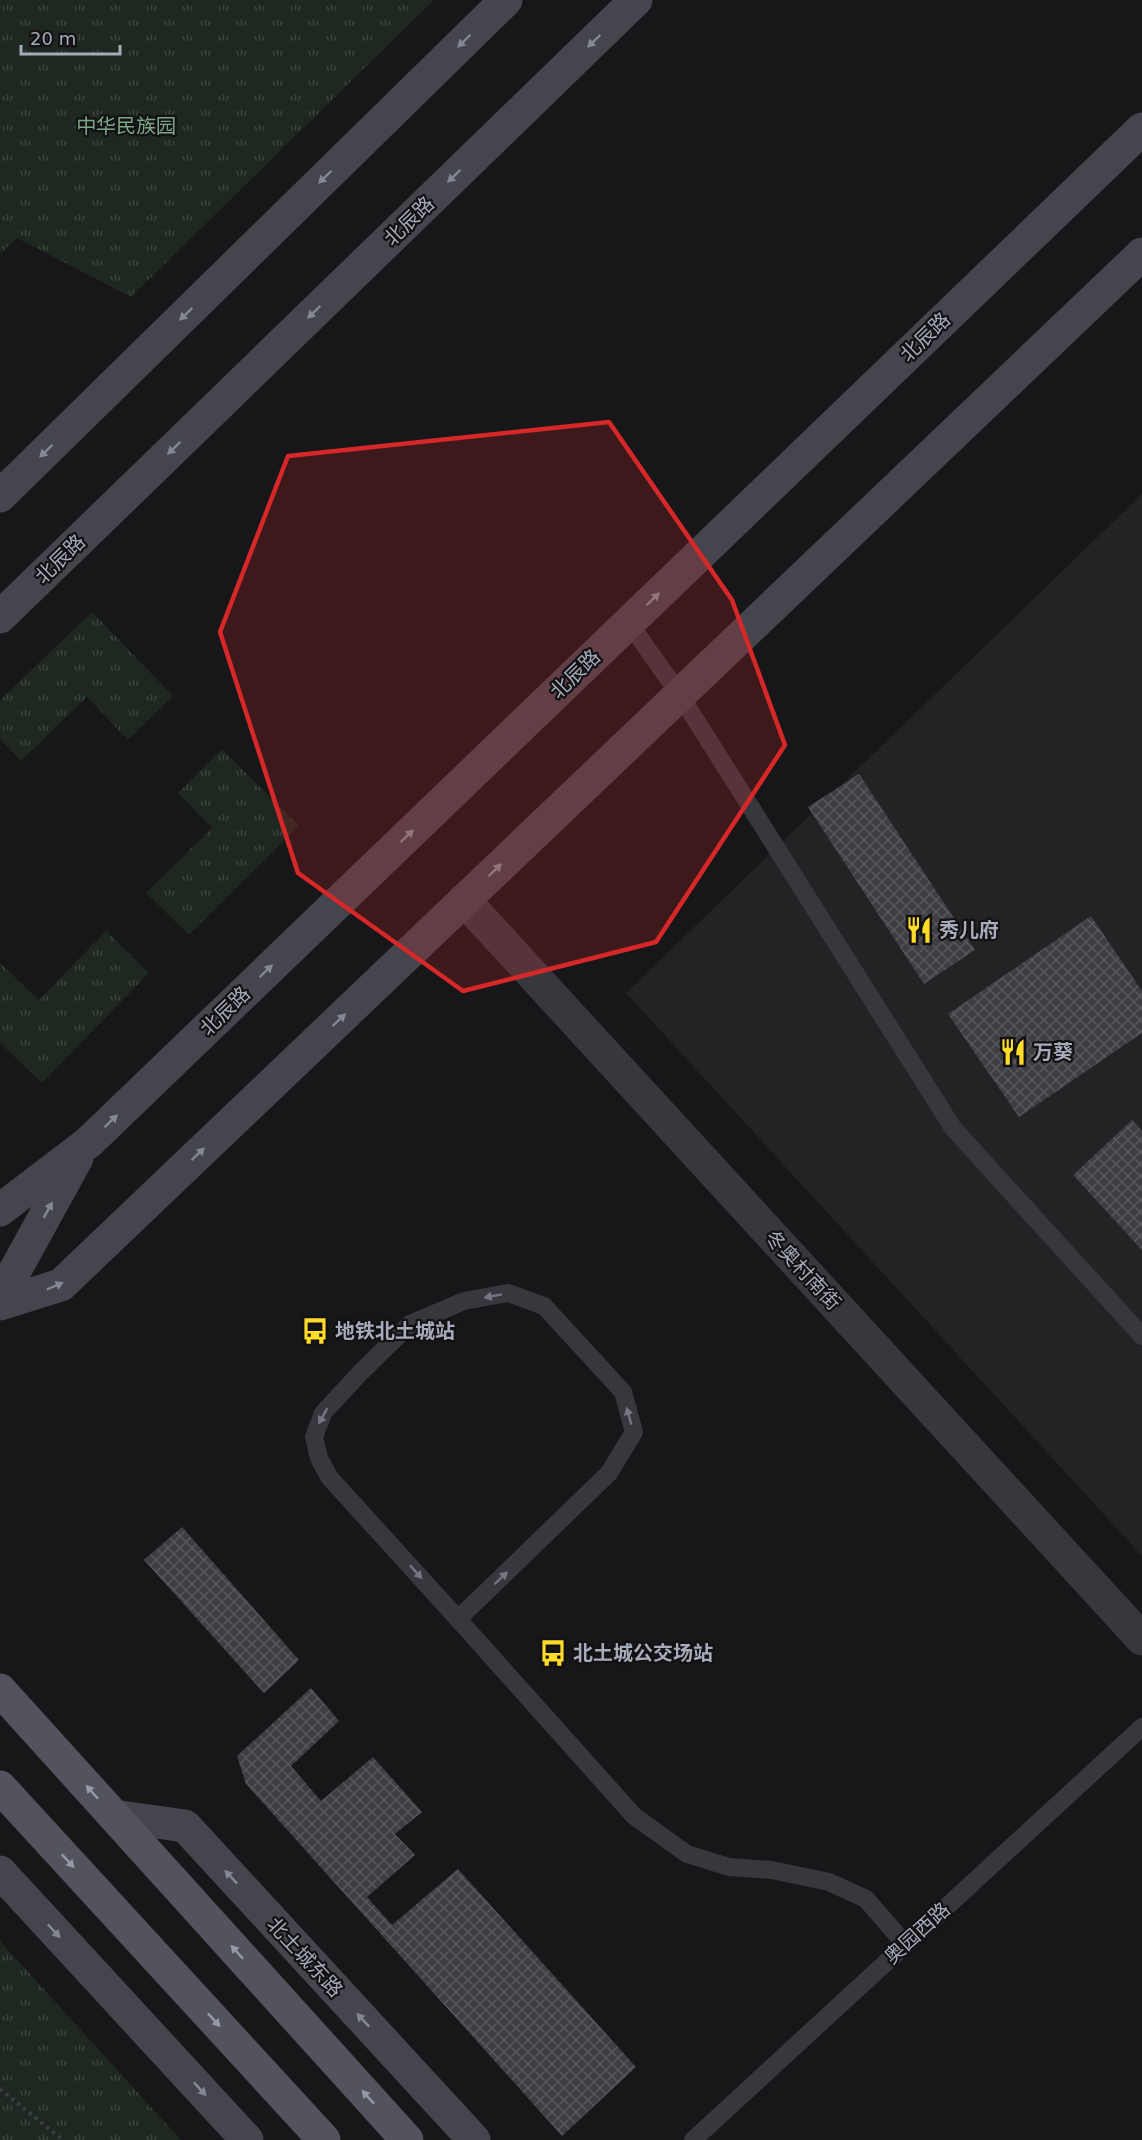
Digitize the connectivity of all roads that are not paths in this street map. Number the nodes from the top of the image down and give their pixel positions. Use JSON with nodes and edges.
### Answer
{"nodes":[{"id":1,"x":506,"y":0,"type":"edge"},
{"id":2,"x":636,"y":0,"type":"edge"},
{"id":3,"x":1142,"y":129,"type":"edge"},
{"id":4,"x":1142,"y":254,"type":"edge"},
{"id":5,"x":0,"y":496,"type":"edge"},
{"id":6,"x":0,"y":616,"type":"edge"},
{"id":7,"x":629,"y":622,"type":"junction"},
{"id":8,"x":680,"y":695,"type":"junction"},
{"id":9,"x":464,"y":900,"type":"junction"},
{"id":10,"x":82,"y":1147,"type":"junction"},
{"id":11,"x":0,"y":1210,"type":"edge"},
{"id":12,"x":0,"y":1298,"type":"edge"},
{"id":13,"x":0,"y":1304,"type":"edge"},
{"id":14,"x":1142,"y":1336,"type":"edge"},
{"id":15,"x":459,"y":1619,"type":"junction"},
{"id":16,"x":1142,"y":1639,"type":"edge"},
{"id":17,"x":0,"y":1690,"type":"edge"},
{"id":18,"x":1142,"y":1727,"type":"edge"},
{"id":19,"x":0,"y":1787,"type":"edge"},
{"id":20,"x":114,"y":1816,"type":"junction"},
{"id":21,"x":0,"y":1872,"type":"edge"},
{"id":22,"x":905,"y":1944,"type":"junction"},
{"id":23,"x":247,"y":2140,"type":"edge"},
{"id":24,"x":324,"y":2140,"type":"edge"},
{"id":25,"x":407,"y":2140,"type":"edge"},
{"id":26,"x":474,"y":2140,"type":"edge"},
{"id":27,"x":693,"y":2140,"type":"edge"}],
"edges":[{"from":1,"to":5,"type":"street","one_way":true},
{"from":2,"to":6,"type":"street","name":"北辰路","one_way":true},
{"from":7,"to":3,"type":"street","name":"北辰路","one_way":true},
{"from":4,"to":8,"type":"street"},
{"from":7,"to":8,"type":"lane"},
{"from":10,"to":7,"type":"street","name":"北辰路","one_way":true},
{"from":9,"to":8,"type":"street","one_way":true},
{"from":8,"to":14,"type":"lane"},
{"from":13,"to":9,"type":"street","one_way":true},
{"from":9,"to":16,"type":"street","name":"冬奥村南街"},
{"from":10,"to":11,"type":"street","name":"北辰路"},
{"from":12,"to":10,"type":"street","one_way":true},
{"from":15,"to":15,"type":"lane","one_way":true},
{"from":15,"to":22,"type":"lane"},
{"from":20,"to":17,"type":"main road","one_way":true},
{"from":18,"to":22,"type":"lane","name":"奥园西路"},
{"from":19,"to":24,"type":"main road","one_way":true},
{"from":25,"to":20,"type":"main road","one_way":true},
{"from":26,"to":20,"type":"street","name":"北土城东路","one_way":true},
{"from":21,"to":23,"type":"street","one_way":true},
{"from":22,"to":27,"type":"lane","name":"奥园西路"}]}
